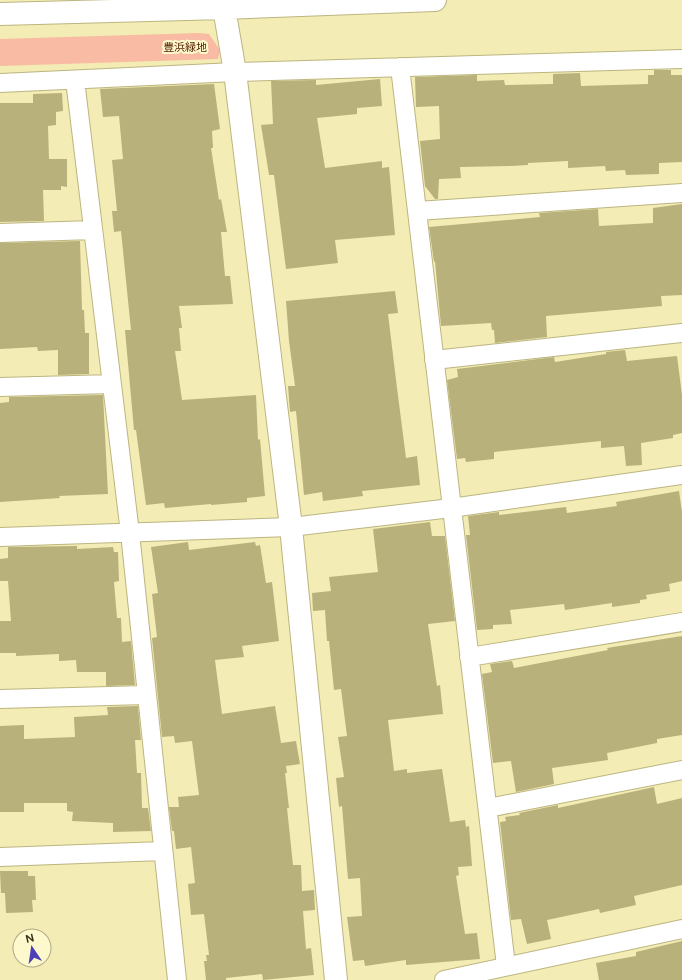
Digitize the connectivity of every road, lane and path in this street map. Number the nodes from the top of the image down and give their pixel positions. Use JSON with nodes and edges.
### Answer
{"nodes":[{"id":1,"x":435,"y":0,"type":"edge"},
{"id":2,"x":224,"y":8,"type":"junction"},
{"id":3,"x":0,"y":14,"type":"edge"},
{"id":4,"x":682,"y":59,"type":"edge"},
{"id":5,"x":400,"y":67,"type":"junction"},
{"id":6,"x":235,"y":72,"type":"junction"},
{"id":7,"x":75,"y":80,"type":"junction"},
{"id":8,"x":0,"y":83,"type":"edge"},
{"id":9,"x":682,"y":193,"type":"edge"},
{"id":10,"x":417,"y":211,"type":"junction"},
{"id":11,"x":94,"y":230,"type":"junction"},
{"id":12,"x":0,"y":233,"type":"edge"},
{"id":13,"x":682,"y":333,"type":"edge"},
{"id":14,"x":434,"y":360,"type":"junction"},
{"id":15,"x":112,"y":384,"type":"junction"},
{"id":16,"x":0,"y":387,"type":"edge"},
{"id":17,"x":682,"y":475,"type":"edge"},
{"id":18,"x":452,"y":508,"type":"junction"},
{"id":19,"x":292,"y":527,"type":"junction"},
{"id":20,"x":130,"y":533,"type":"junction"},
{"id":21,"x":0,"y":537,"type":"edge"},
{"id":22,"x":682,"y":622,"type":"edge"},
{"id":23,"x":469,"y":657,"type":"junction"},
{"id":24,"x":146,"y":695,"type":"junction"},
{"id":25,"x":0,"y":699,"type":"edge"},
{"id":26,"x":682,"y":770,"type":"edge"},
{"id":27,"x":488,"y":808,"type":"junction"},
{"id":28,"x":163,"y":851,"type":"junction"},
{"id":29,"x":0,"y":857,"type":"edge"},
{"id":30,"x":682,"y":929,"type":"edge"},
{"id":31,"x":506,"y":966,"type":"junction"},
{"id":32,"x":177,"y":980,"type":"edge"},
{"id":33,"x":336,"y":980,"type":"edge"},
{"id":34,"x":444,"y":980,"type":"edge"}],
"edges":[{"from":1,"to":2,"type":"street"},
{"from":2,"to":3,"type":"street"},
{"from":2,"to":6,"type":"street"},
{"from":4,"to":5,"type":"street"},
{"from":5,"to":6,"type":"street"},
{"from":5,"to":10,"type":"street"},
{"from":6,"to":7,"type":"street"},
{"from":6,"to":19,"type":"street"},
{"from":7,"to":8,"type":"street"},
{"from":7,"to":11,"type":"street"},
{"from":9,"to":10,"type":"street"},
{"from":10,"to":14,"type":"street"},
{"from":11,"to":12,"type":"street"},
{"from":11,"to":15,"type":"street"},
{"from":13,"to":14,"type":"street"},
{"from":14,"to":18,"type":"street"},
{"from":15,"to":16,"type":"street"},
{"from":15,"to":20,"type":"street"},
{"from":17,"to":18,"type":"street"},
{"from":18,"to":19,"type":"street"},
{"from":18,"to":23,"type":"street"},
{"from":19,"to":20,"type":"street"},
{"from":19,"to":33,"type":"street"},
{"from":20,"to":21,"type":"street"},
{"from":20,"to":24,"type":"street"},
{"from":22,"to":23,"type":"street"},
{"from":23,"to":27,"type":"street"},
{"from":24,"to":25,"type":"street"},
{"from":24,"to":28,"type":"street"},
{"from":26,"to":27,"type":"street"},
{"from":27,"to":31,"type":"street"},
{"from":28,"to":29,"type":"street"},
{"from":28,"to":32,"type":"street"},
{"from":30,"to":31,"type":"street"},
{"from":31,"to":34,"type":"street"}]}
